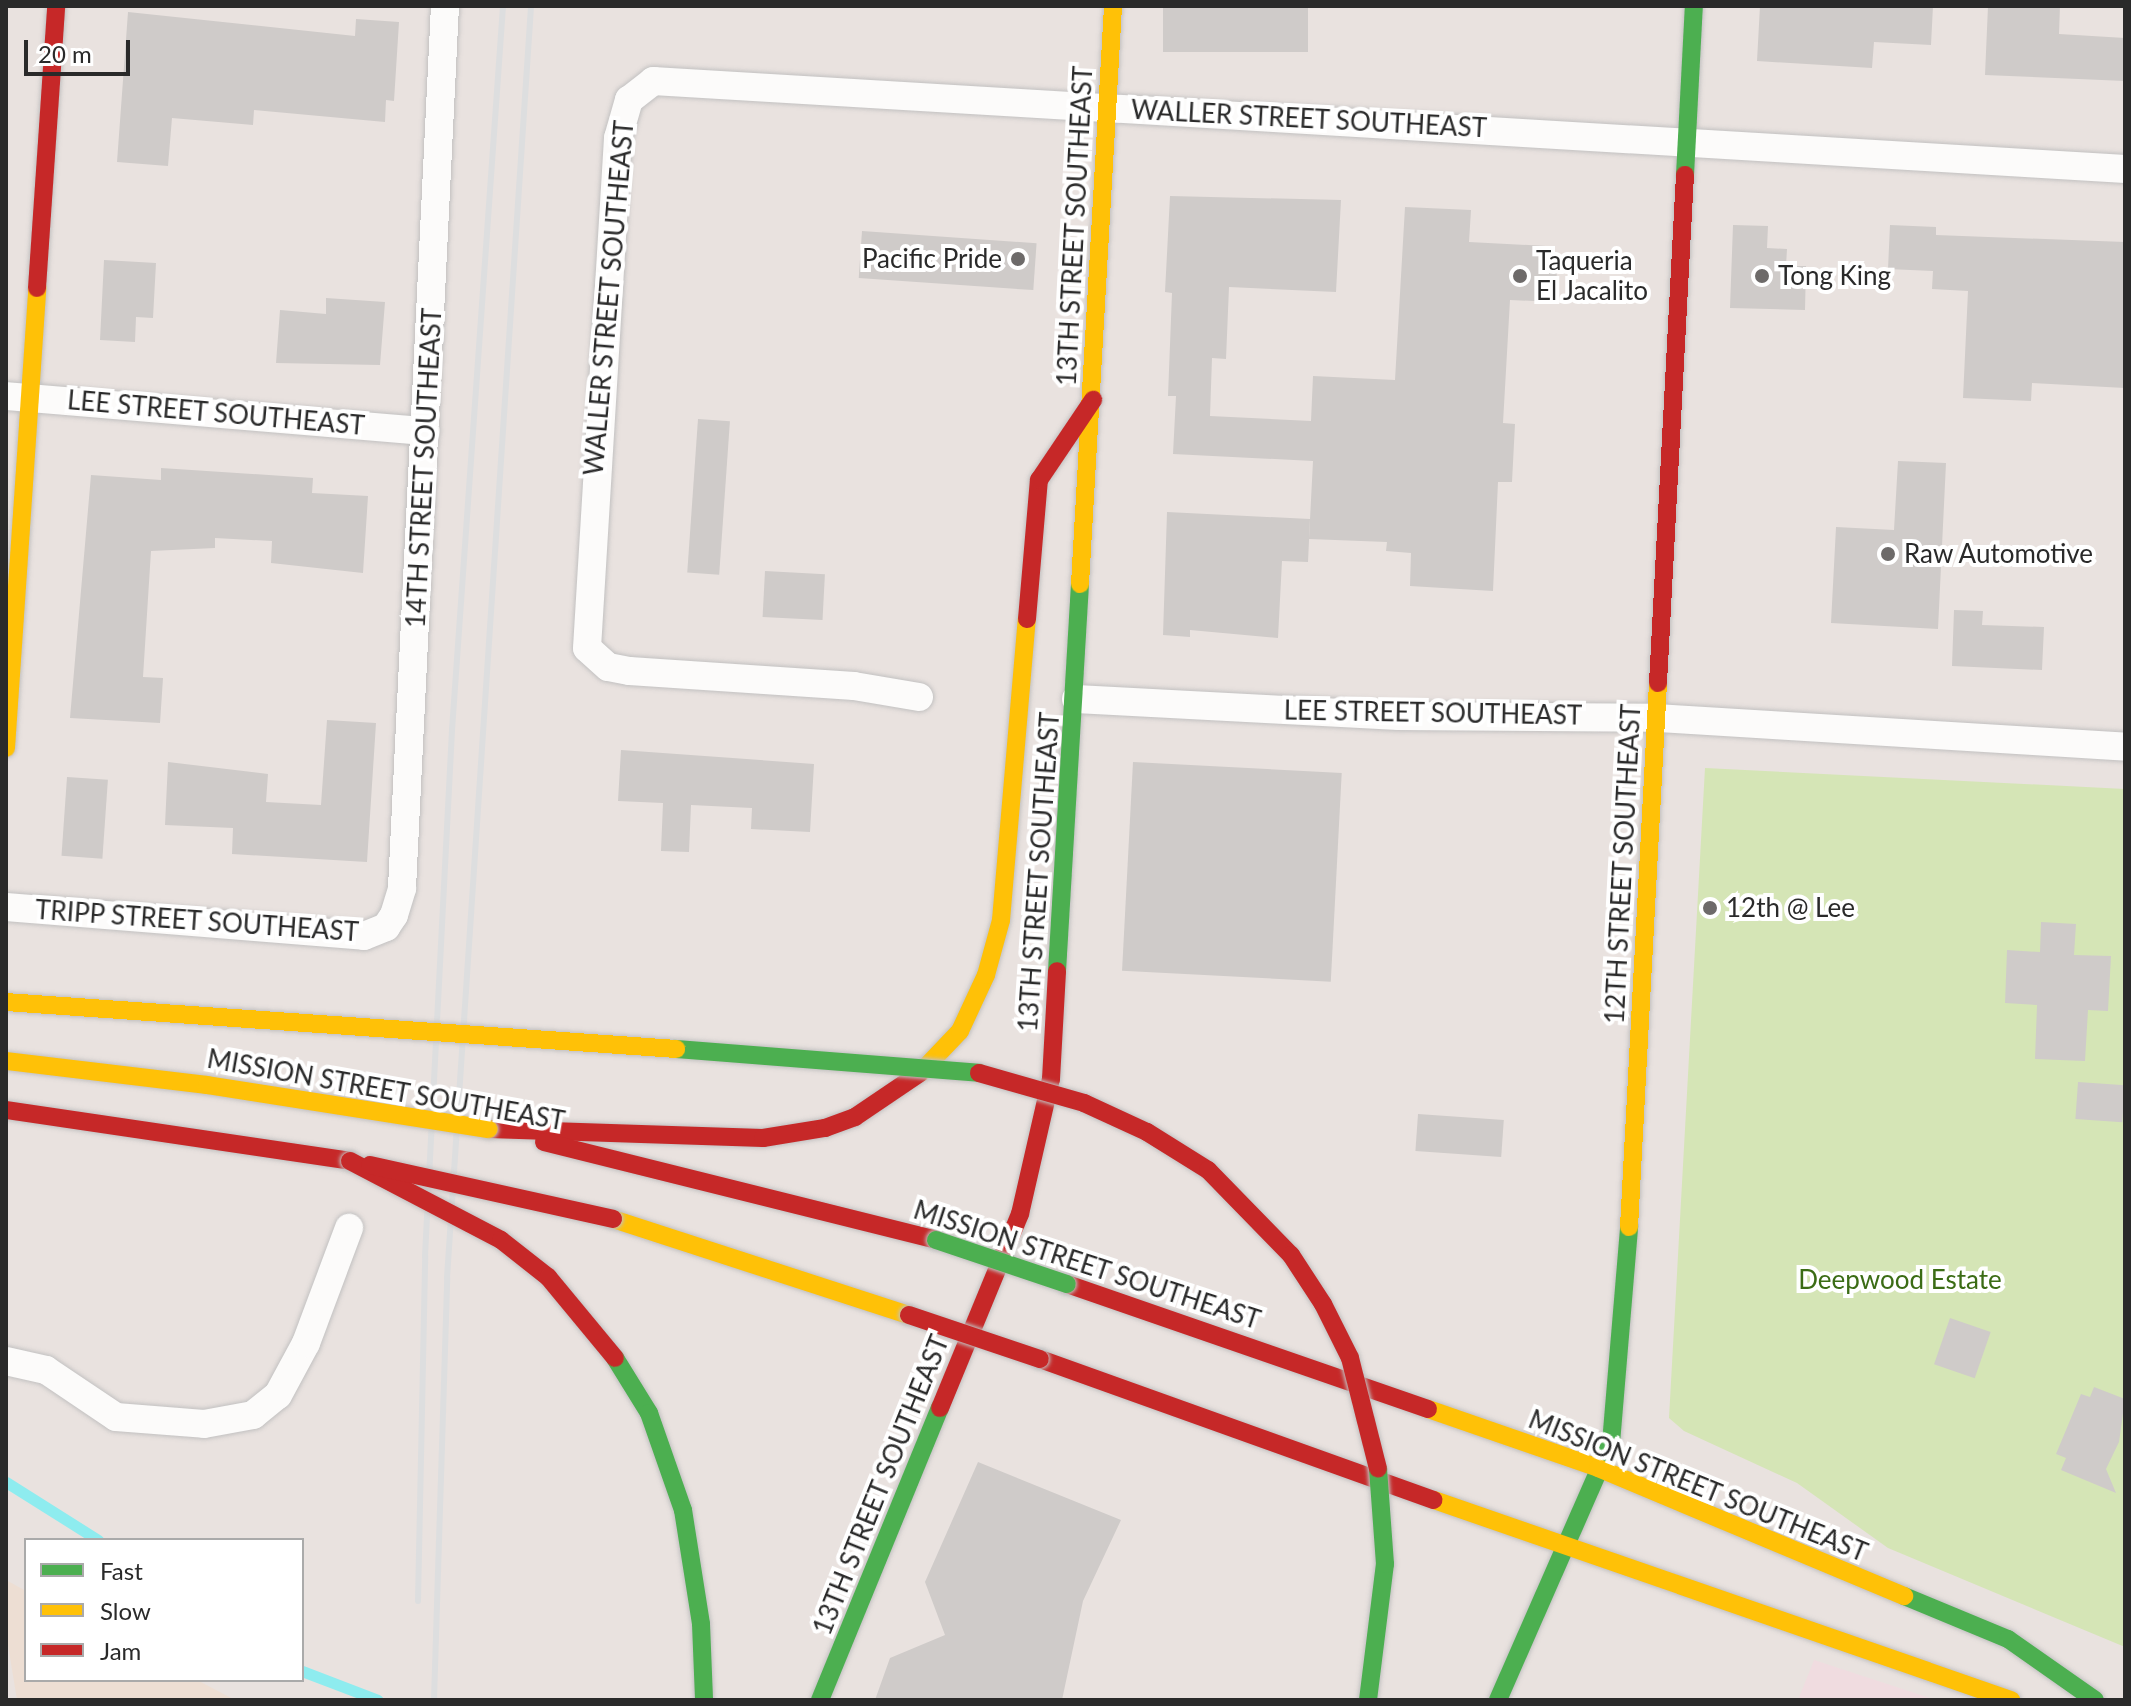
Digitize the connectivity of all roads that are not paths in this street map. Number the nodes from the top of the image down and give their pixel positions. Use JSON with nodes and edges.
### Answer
{"nodes":[{"id":1,"x":56,"y":6,"type":"edge"},
{"id":2,"x":445,"y":6,"type":"edge"},
{"id":3,"x":1113,"y":6,"type":"edge"},
{"id":4,"x":1694,"y":6,"type":"edge"},
{"id":5,"x":1107,"y":107,"type":"junction"},
{"id":6,"x":1687,"y":142,"type":"junction"},
{"id":7,"x":2125,"y":169,"type":"edge"},
{"id":8,"x":18,"y":397,"type":"edge"},
{"id":9,"x":1093,"y":400,"type":"junction"},
{"id":10,"x":426,"y":431,"type":"junction"},
{"id":11,"x":919,"y":697,"type":"dead end"},
{"id":12,"x":1076,"y":699,"type":"junction"},
{"id":13,"x":1657,"y":718,"type":"junction"},
{"id":14,"x":2125,"y":747,"type":"edge"},
{"id":15,"x":6,"y":748,"type":"edge"},
{"id":16,"x":6,"y":907,"type":"edge"},
{"id":17,"x":386,"y":927,"type":"joint"},
{"id":18,"x":6,"y":1002,"type":"edge"},
{"id":19,"x":6,"y":1061,"type":"edge"},
{"id":20,"x":6,"y":1110,"type":"edge"},
{"id":21,"x":489,"y":1129,"type":"junction"},
{"id":22,"x":350,"y":1161,"type":"junction"},
{"id":23,"x":349,"y":1228,"type":"dead end"},
{"id":24,"x":6,"y":1361,"type":"edge"},
{"id":25,"x":1598,"y":1468,"type":"junction"},
{"id":26,"x":1565,"y":1545,"type":"junction"},
{"id":27,"x":704,"y":1700,"type":"edge"},
{"id":28,"x":820,"y":1700,"type":"edge"},
{"id":29,"x":1368,"y":1700,"type":"edge"},
{"id":30,"x":1498,"y":1700,"type":"edge"},
{"id":31,"x":2011,"y":1700,"type":"edge"},
{"id":32,"x":2095,"y":1700,"type":"edge"}],
"edges":[{"from":1,"to":8,"type":"main road"},
{"from":2,"to":10,"type":"street","name":"14TH STREET SOUTHEAST"},
{"from":3,"to":5,"type":"main road","name":"13TH STREET SOUTHEAST"},
{"from":4,"to":6,"type":"main road","name":"12TH STREET SOUTHEAST"},
{"from":5,"to":6,"type":"street","name":"WALLER STREET SOUTHEAST"},
{"from":5,"to":9,"type":"main road","name":"13TH STREET SOUTHEAST"},
{"from":5,"to":11,"type":"street","name":"WALLER STREET SOUTHEAST"},
{"from":6,"to":7,"type":"street","name":"WALLER STREET SOUTHEAST"},
{"from":6,"to":13,"type":"main road","name":"12TH STREET SOUTHEAST"},
{"from":8,"to":10,"type":"street","name":"LEE STREET SOUTHEAST"},
{"from":8,"to":15,"type":"main road"},
{"from":9,"to":12,"type":"main road","name":"13TH STREET SOUTHEAST"},
{"from":9,"to":21,"type":"main road"},
{"from":10,"to":17,"type":"street","name":"14TH STREET SOUTHEAST"},
{"from":12,"to":13,"type":"street","name":"LEE STREET SOUTHEAST"},
{"from":12,"to":28,"type":"main road","name":"13TH STREET SOUTHEAST"},
{"from":13,"to":14,"type":"street","name":"LEE STREET SOUTHEAST"},
{"from":13,"to":25,"type":"main road","name":"12TH STREET SOUTHEAST"},
{"from":16,"to":17,"type":"street","name":"TRIPP STREET SOUTHEAST"},
{"from":18,"to":29,"type":"main road","bridge":true},
{"from":19,"to":21,"type":"main road","name":"MISSION STREET SOUTHEAST","bridge":true},
{"from":20,"to":22,"type":"main road"},
{"from":21,"to":25,"type":"main road","name":"MISSION STREET SOUTHEAST","bridge":true},
{"from":22,"to":26,"type":"main road","bridge":true},
{"from":22,"to":27,"type":"main road","bridge":true},
{"from":23,"to":24,"type":"street"},
{"from":25,"to":26,"type":"main road","name":"12TH STREET SOUTHEAST"},
{"from":25,"to":32,"type":"main road","name":"MISSION STREET SOUTHEAST"},
{"from":26,"to":30,"type":"main road","name":"12TH STREET SOUTHEAST"},
{"from":26,"to":31,"type":"main road"}]}
